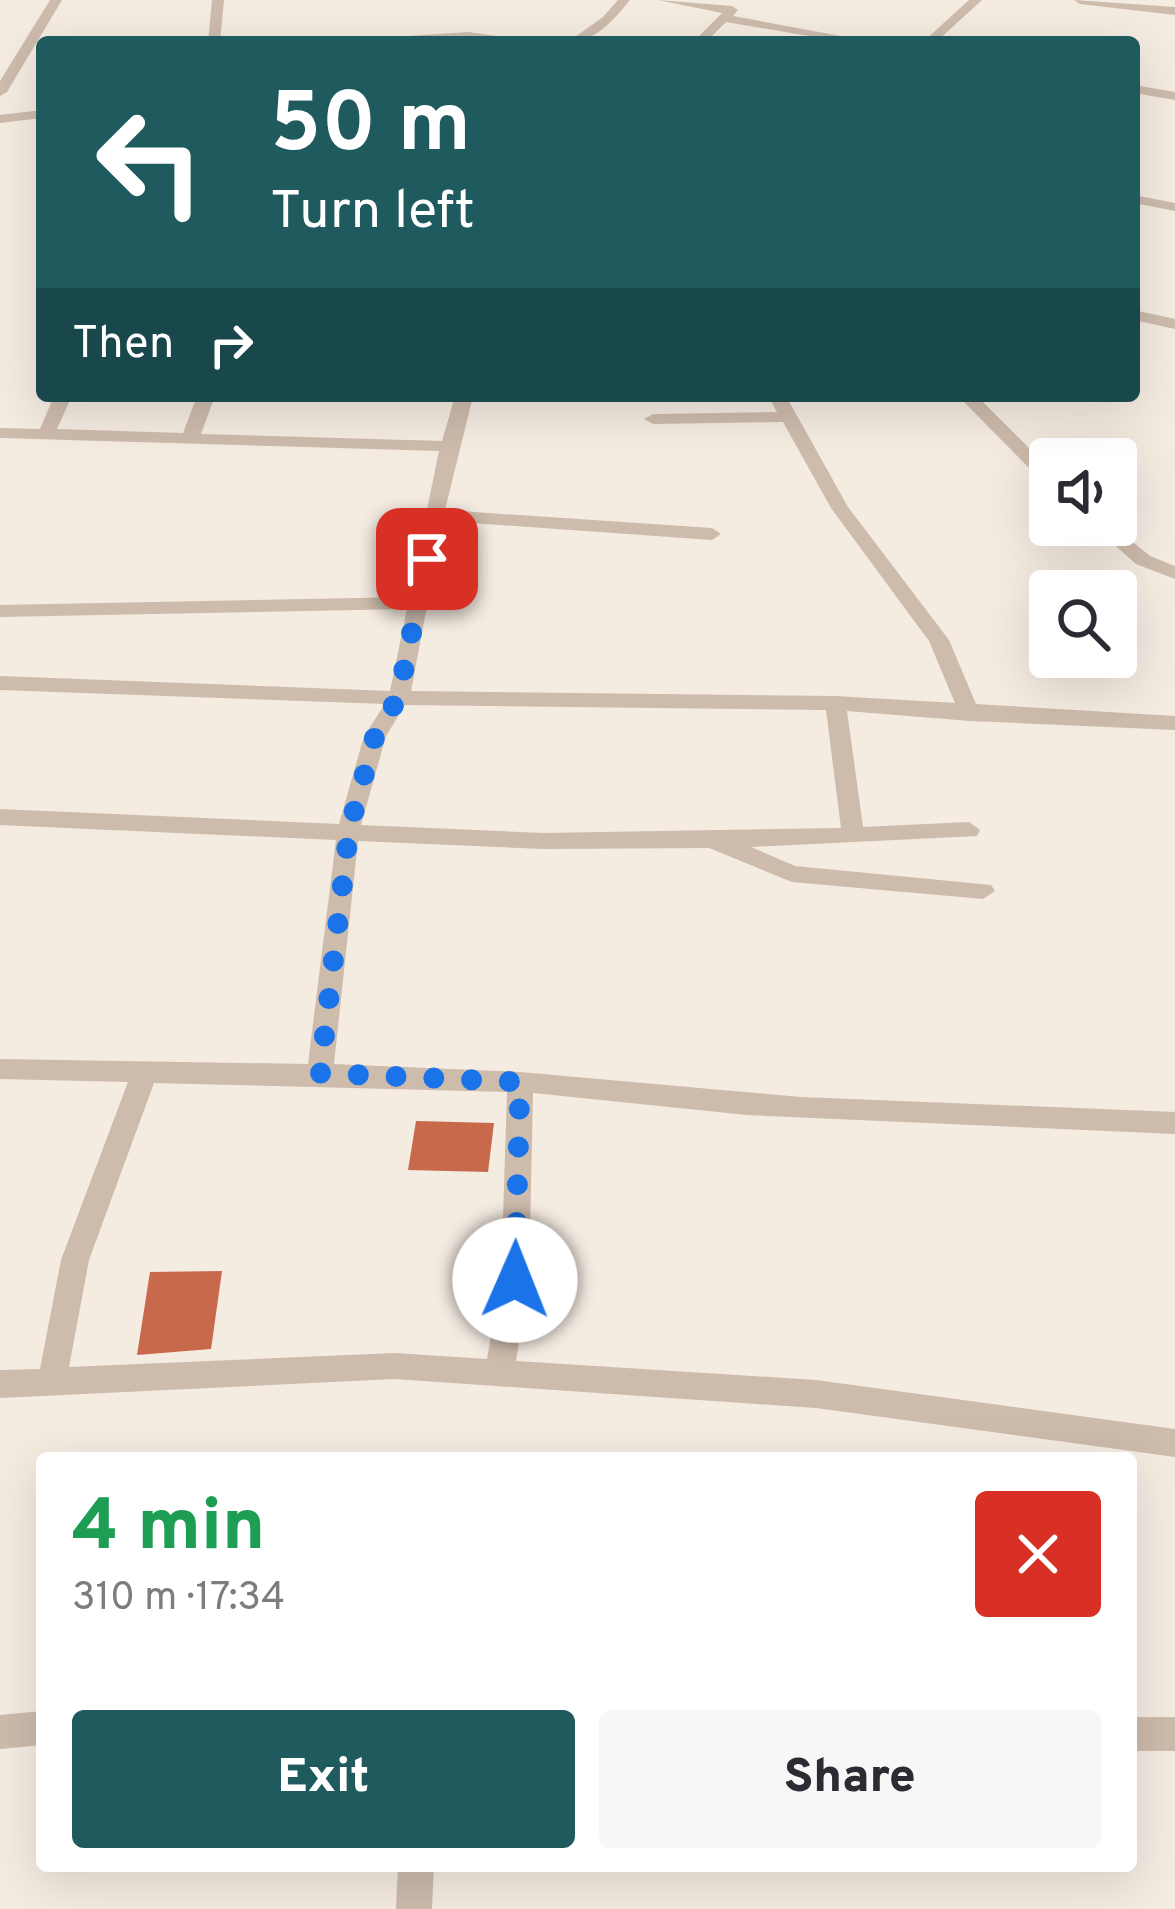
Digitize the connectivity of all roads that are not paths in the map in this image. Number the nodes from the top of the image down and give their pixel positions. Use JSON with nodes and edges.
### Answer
{"nodes":[{"id":1,"x":56,"y":0,"type":"edge"},
{"id":2,"x":218,"y":0,"type":"edge"},
{"id":3,"x":624,"y":0,"type":"edge"},
{"id":4,"x":664,"y":0,"type":"edge"},
{"id":5,"x":744,"y":0,"type":"edge"},
{"id":6,"x":976,"y":0,"type":"edge"},
{"id":7,"x":1080,"y":0,"type":"edge"},
{"id":8,"x":1175,"y":10,"type":"edge"},
{"id":9,"x":727,"y":15,"type":"junction"},
{"id":10,"x":215,"y":36,"type":"edge"},
{"id":11,"x":583,"y":36,"type":"edge"},
{"id":12,"x":705,"y":36,"type":"edge"},
{"id":13,"x":836,"y":36,"type":"edge"},
{"id":14,"x":936,"y":36,"type":"edge"},
{"id":15,"x":25,"y":75,"type":"dead end"},
{"id":16,"x":8,"y":76,"type":"junction"},
{"id":17,"x":1140,"y":90,"type":"edge"},
{"id":18,"x":0,"y":92,"type":"edge"},
{"id":19,"x":1175,"y":96,"type":"edge"},
{"id":20,"x":36,"y":115,"type":"edge"},
{"id":21,"x":0,"y":119,"type":"edge"},
{"id":22,"x":1140,"y":200,"type":"edge"},
{"id":23,"x":1175,"y":207,"type":"edge"},
{"id":24,"x":1140,"y":316,"type":"edge"},
{"id":25,"x":1175,"y":324,"type":"edge"},
{"id":26,"x":60,"y":402,"type":"edge"},
{"id":27,"x":204,"y":402,"type":"edge"},
{"id":28,"x":462,"y":402,"type":"edge"},
{"id":29,"x":780,"y":402,"type":"edge"},
{"id":30,"x":974,"y":402,"type":"edge"},
{"id":31,"x":789,"y":417,"type":"junction"},
{"id":32,"x":653,"y":419,"type":"dead end"},
{"id":33,"x":0,"y":433,"type":"edge"},
{"id":34,"x":46,"y":434,"type":"junction"},
{"id":35,"x":190,"y":440,"type":"junction"},
{"id":36,"x":449,"y":446,"type":"junction"},
{"id":37,"x":1029,"y":458,"type":"edge"},
{"id":38,"x":435,"y":515,"type":"junction"},
{"id":39,"x":712,"y":535,"type":"dead end"},
{"id":40,"x":1126,"y":546,"type":"edge"},
{"id":41,"x":1175,"y":573,"type":"edge"},
{"id":42,"x":418,"y":603,"type":"junction"},
{"id":43,"x":0,"y":611,"type":"edge"},
{"id":44,"x":0,"y":683,"type":"edge"},
{"id":45,"x":398,"y":698,"type":"junction"},
{"id":46,"x":836,"y":703,"type":"junction"},
{"id":47,"x":970,"y":714,"type":"junction"},
{"id":48,"x":1175,"y":723,"type":"edge"},
{"id":49,"x":0,"y":818,"type":"edge"},
{"id":50,"x":349,"y":830,"type":"junction"},
{"id":51,"x":969,"y":830,"type":"dead end"},
{"id":52,"x":853,"y":834,"type":"junction"},
{"id":53,"x":709,"y":838,"type":"junction"},
{"id":54,"x":983,"y":891,"type":"dead end"},
{"id":55,"x":0,"y":1069,"type":"edge"},
{"id":56,"x":320,"y":1073,"type":"junction"},
{"id":57,"x":144,"y":1075,"type":"junction"},
{"id":58,"x":520,"y":1082,"type":"junction"},
{"id":59,"x":1175,"y":1124,"type":"edge"},
{"id":60,"x":499,"y":1373,"type":"junction"},
{"id":61,"x":52,"y":1380,"type":"junction"},
{"id":62,"x":0,"y":1384,"type":"edge"},
{"id":63,"x":1175,"y":1443,"type":"edge"},
{"id":64,"x":36,"y":1729,"type":"edge"},
{"id":65,"x":0,"y":1732,"type":"edge"},
{"id":66,"x":1137,"y":1734,"type":"edge"},
{"id":67,"x":1175,"y":1734,"type":"edge"},
{"id":68,"x":416,"y":1872,"type":"edge"},
{"id":69,"x":414,"y":1909,"type":"edge"}],
"edges":[{"from":1,"to":16,"type":"street"},
{"from":2,"to":10,"type":"street"},
{"from":3,"to":11,"type":"street"},
{"from":4,"to":9,"type":"street"},
{"from":5,"to":9,"type":"street"},
{"from":6,"to":14,"type":"street"},
{"from":7,"to":8,"type":"street"},
{"from":9,"to":12,"type":"street"},
{"from":9,"to":13,"type":"street"},
{"from":15,"to":16,"type":"street"},
{"from":16,"to":18,"type":"street"},
{"from":17,"to":19,"type":"street"},
{"from":20,"to":21,"type":"street"},
{"from":22,"to":23,"type":"street"},
{"from":24,"to":25,"type":"street"},
{"from":26,"to":34,"type":"street"},
{"from":27,"to":35,"type":"street"},
{"from":28,"to":36,"type":"street"},
{"from":29,"to":31,"type":"street"},
{"from":30,"to":37,"type":"street"},
{"from":31,"to":32,"type":"street"},
{"from":31,"to":47,"type":"street"},
{"from":33,"to":34,"type":"street"},
{"from":34,"to":35,"type":"street"},
{"from":35,"to":36,"type":"street"},
{"from":36,"to":38,"type":"street"},
{"from":38,"to":39,"type":"street"},
{"from":38,"to":42,"type":"street"},
{"from":40,"to":41,"type":"street"},
{"from":42,"to":43,"type":"street"},
{"from":42,"to":45,"type":"street"},
{"from":44,"to":45,"type":"street"},
{"from":45,"to":46,"type":"street"},
{"from":45,"to":50,"type":"street"},
{"from":46,"to":47,"type":"street"},
{"from":46,"to":52,"type":"street"},
{"from":47,"to":48,"type":"street"},
{"from":49,"to":50,"type":"street"},
{"from":50,"to":53,"type":"street"},
{"from":50,"to":56,"type":"street"},
{"from":51,"to":52,"type":"street"},
{"from":52,"to":53,"type":"street"},
{"from":53,"to":54,"type":"street"},
{"from":55,"to":57,"type":"street"},
{"from":56,"to":57,"type":"street"},
{"from":56,"to":58,"type":"street"},
{"from":57,"to":61,"type":"street"},
{"from":58,"to":59,"type":"street"},
{"from":58,"to":60,"type":"street"},
{"from":60,"to":61,"type":"street"},
{"from":60,"to":63,"type":"street"},
{"from":61,"to":62,"type":"street"},
{"from":64,"to":65,"type":"street"},
{"from":66,"to":67,"type":"street"},
{"from":68,"to":69,"type":"street"}]}
